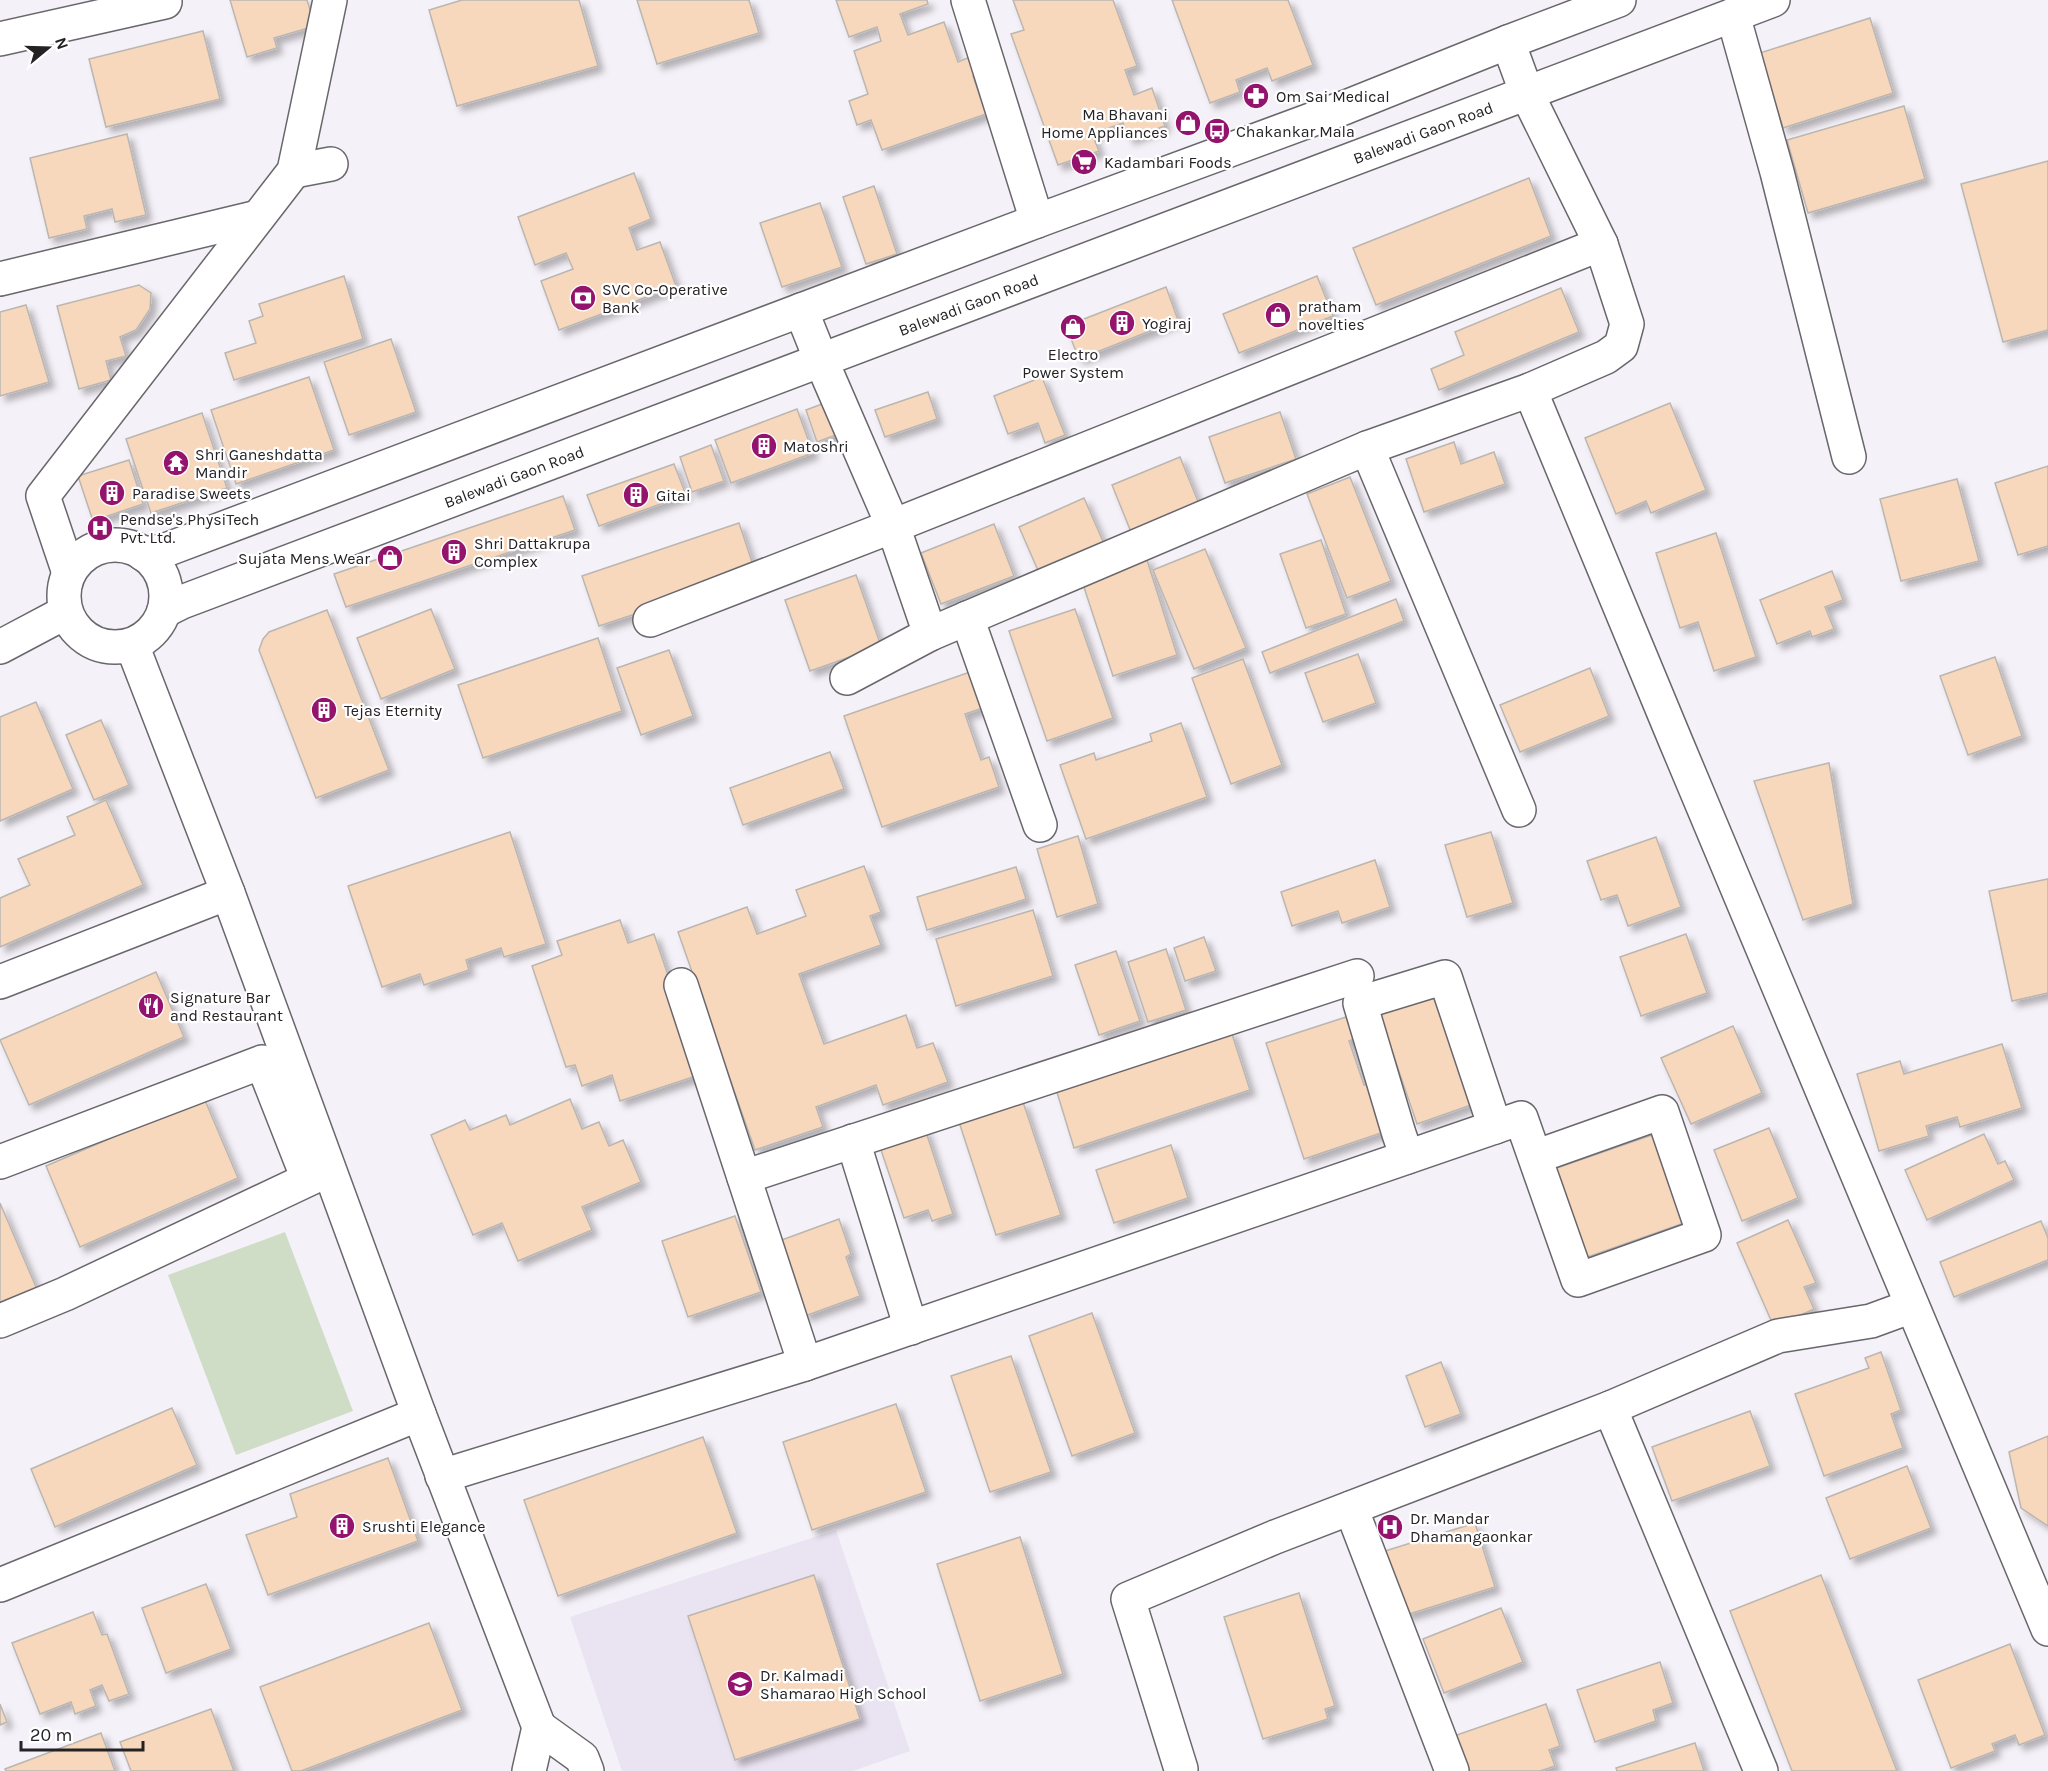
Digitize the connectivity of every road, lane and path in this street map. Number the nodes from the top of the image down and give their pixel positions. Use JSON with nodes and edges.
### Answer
{"nodes":[{"id":1,"x":330,"y":0,"type":"edge"},
{"id":2,"x":968,"y":0,"type":"edge"},
{"id":3,"x":1619,"y":0,"type":"edge"},
{"id":4,"x":1773,"y":0,"type":"edge"},
{"id":5,"x":165,"y":2,"type":"dead end"},
{"id":6,"x":1733,"y":15,"type":"junction"},
{"id":7,"x":0,"y":39,"type":"edge"},
{"id":8,"x":1508,"y":42,"type":"junction"},
{"id":9,"x":1527,"y":94,"type":"junction"},
{"id":10,"x":331,"y":164,"type":"dead end"},
{"id":11,"x":294,"y":171,"type":"junction"},
{"id":12,"x":258,"y":217,"type":"junction"},
{"id":13,"x":1037,"y":220,"type":"junction"},
{"id":14,"x":1601,"y":244,"type":"junction"},
{"id":15,"x":0,"y":279,"type":"edge"},
{"id":16,"x":801,"y":310,"type":"junction"},
{"id":17,"x":821,"y":360,"type":"junction"},
{"id":18,"x":1530,"y":390,"type":"junction"},
{"id":19,"x":1367,"y":448,"type":"junction"},
{"id":20,"x":1849,"y":457,"type":"dead end"},
{"id":21,"x":893,"y":526,"type":"junction"},
{"id":22,"x":143,"y":554,"type":"junction"},
{"id":23,"x":69,"y":573,"type":"junction"},
{"id":24,"x":164,"y":611,"type":"junction"},
{"id":25,"x":66,"y":612,"type":"junction"},
{"id":26,"x":967,"y":618,"type":"junction"},
{"id":27,"x":650,"y":620,"type":"dead end"},
{"id":28,"x":930,"y":634,"type":"junction"},
{"id":29,"x":132,"y":645,"type":"junction"},
{"id":30,"x":0,"y":646,"type":"edge"},
{"id":31,"x":847,"y":678,"type":"dead end"},
{"id":32,"x":1519,"y":810,"type":"dead end"},
{"id":33,"x":1040,"y":825,"type":"dead end"},
{"id":34,"x":228,"y":893,"type":"junction"},
{"id":35,"x":1358,"y":976,"type":"dead end"},
{"id":36,"x":0,"y":982,"type":"edge"},
{"id":37,"x":681,"y":984,"type":"dead end"},
{"id":38,"x":1495,"y":1127,"type":"junction"},
{"id":39,"x":853,"y":1141,"type":"junction"},
{"id":40,"x":1407,"y":1157,"type":"junction"},
{"id":41,"x":1535,"y":1157,"type":"junction"},
{"id":42,"x":0,"y":1162,"type":"edge"},
{"id":43,"x":318,"y":1175,"type":"junction"},
{"id":44,"x":744,"y":1177,"type":"junction"},
{"id":45,"x":1912,"y":1306,"type":"junction"},
{"id":46,"x":0,"y":1321,"type":"edge"},
{"id":47,"x":911,"y":1328,"type":"junction"},
{"id":48,"x":805,"y":1364,"type":"junction"},
{"id":49,"x":1610,"y":1408,"type":"junction"},
{"id":50,"x":419,"y":1414,"type":"junction"},
{"id":51,"x":442,"y":1476,"type":"junction"},
{"id":52,"x":1351,"y":1508,"type":"junction"},
{"id":53,"x":0,"y":1585,"type":"edge"},
{"id":54,"x":2047,"y":1626,"type":"edge"},
{"id":55,"x":539,"y":1726,"type":"junction"},
{"id":56,"x":584,"y":1765,"type":"edge"},
{"id":57,"x":1181,"y":1769,"type":"dead end"},
{"id":58,"x":530,"y":1771,"type":"edge"},
{"id":59,"x":545,"y":1771,"type":"edge"},
{"id":60,"x":1452,"y":1771,"type":"edge"},
{"id":61,"x":1761,"y":1771,"type":"edge"}],
"edges":[{"from":1,"to":11,"type":"street"},
{"from":2,"to":13,"type":"street"},
{"from":3,"to":8,"type":"street"},
{"from":4,"to":6,"type":"street","name":"Balewadi Gaon Road"},
{"from":5,"to":7,"type":"street"},
{"from":6,"to":9,"type":"street","name":"Balewadi Gaon Road"},
{"from":6,"to":20,"type":"street"},
{"from":8,"to":9,"type":"street"},
{"from":8,"to":13,"type":"street"},
{"from":9,"to":14,"type":"street"},
{"from":9,"to":17,"type":"street","name":"Balewadi Gaon Road"},
{"from":10,"to":11,"type":"street"},
{"from":11,"to":12,"type":"street"},
{"from":12,"to":15,"type":"street"},
{"from":12,"to":23,"type":"street"},
{"from":13,"to":16,"type":"street"},
{"from":14,"to":18,"type":"street"},
{"from":14,"to":21,"type":"street"},
{"from":16,"to":17,"type":"street"},
{"from":16,"to":22,"type":"street"},
{"from":17,"to":21,"type":"street"},
{"from":17,"to":24,"type":"street","name":"Balewadi Gaon Road"},
{"from":18,"to":19,"type":"street"},
{"from":18,"to":45,"type":"street"},
{"from":19,"to":26,"type":"street"},
{"from":19,"to":32,"type":"street"},
{"from":21,"to":27,"type":"street"},
{"from":21,"to":28,"type":"street"},
{"from":22,"to":23,"type":"street"},
{"from":22,"to":24,"type":"street"},
{"from":23,"to":25,"type":"street"},
{"from":24,"to":29,"type":"street"},
{"from":25,"to":29,"type":"street"},
{"from":25,"to":30,"type":"street"},
{"from":26,"to":28,"type":"street"},
{"from":26,"to":33,"type":"street"},
{"from":28,"to":31,"type":"street"},
{"from":29,"to":34,"type":"street"},
{"from":34,"to":36,"type":"street"},
{"from":34,"to":43,"type":"street"},
{"from":35,"to":39,"type":"street"},
{"from":37,"to":44,"type":"street"},
{"from":38,"to":40,"type":"street"},
{"from":38,"to":40,"type":"street"},
{"from":38,"to":41,"type":"street"},
{"from":39,"to":44,"type":"street"},
{"from":39,"to":47,"type":"street"},
{"from":40,"to":47,"type":"street"},
{"from":41,"to":41,"type":"street"},
{"from":42,"to":43,"type":"street"},
{"from":43,"to":46,"type":"street"},
{"from":43,"to":50,"type":"street"},
{"from":44,"to":48,"type":"street"},
{"from":45,"to":49,"type":"street"},
{"from":45,"to":54,"type":"street"},
{"from":47,"to":48,"type":"street"},
{"from":48,"to":51,"type":"street"},
{"from":49,"to":52,"type":"street"},
{"from":49,"to":61,"type":"street"},
{"from":50,"to":51,"type":"street"},
{"from":50,"to":53,"type":"street"},
{"from":51,"to":55,"type":"street"},
{"from":52,"to":57,"type":"street"},
{"from":52,"to":60,"type":"street"},
{"from":55,"to":56,"type":"street"},
{"from":55,"to":58,"type":"street"},
{"from":56,"to":59,"type":"street"}]}
